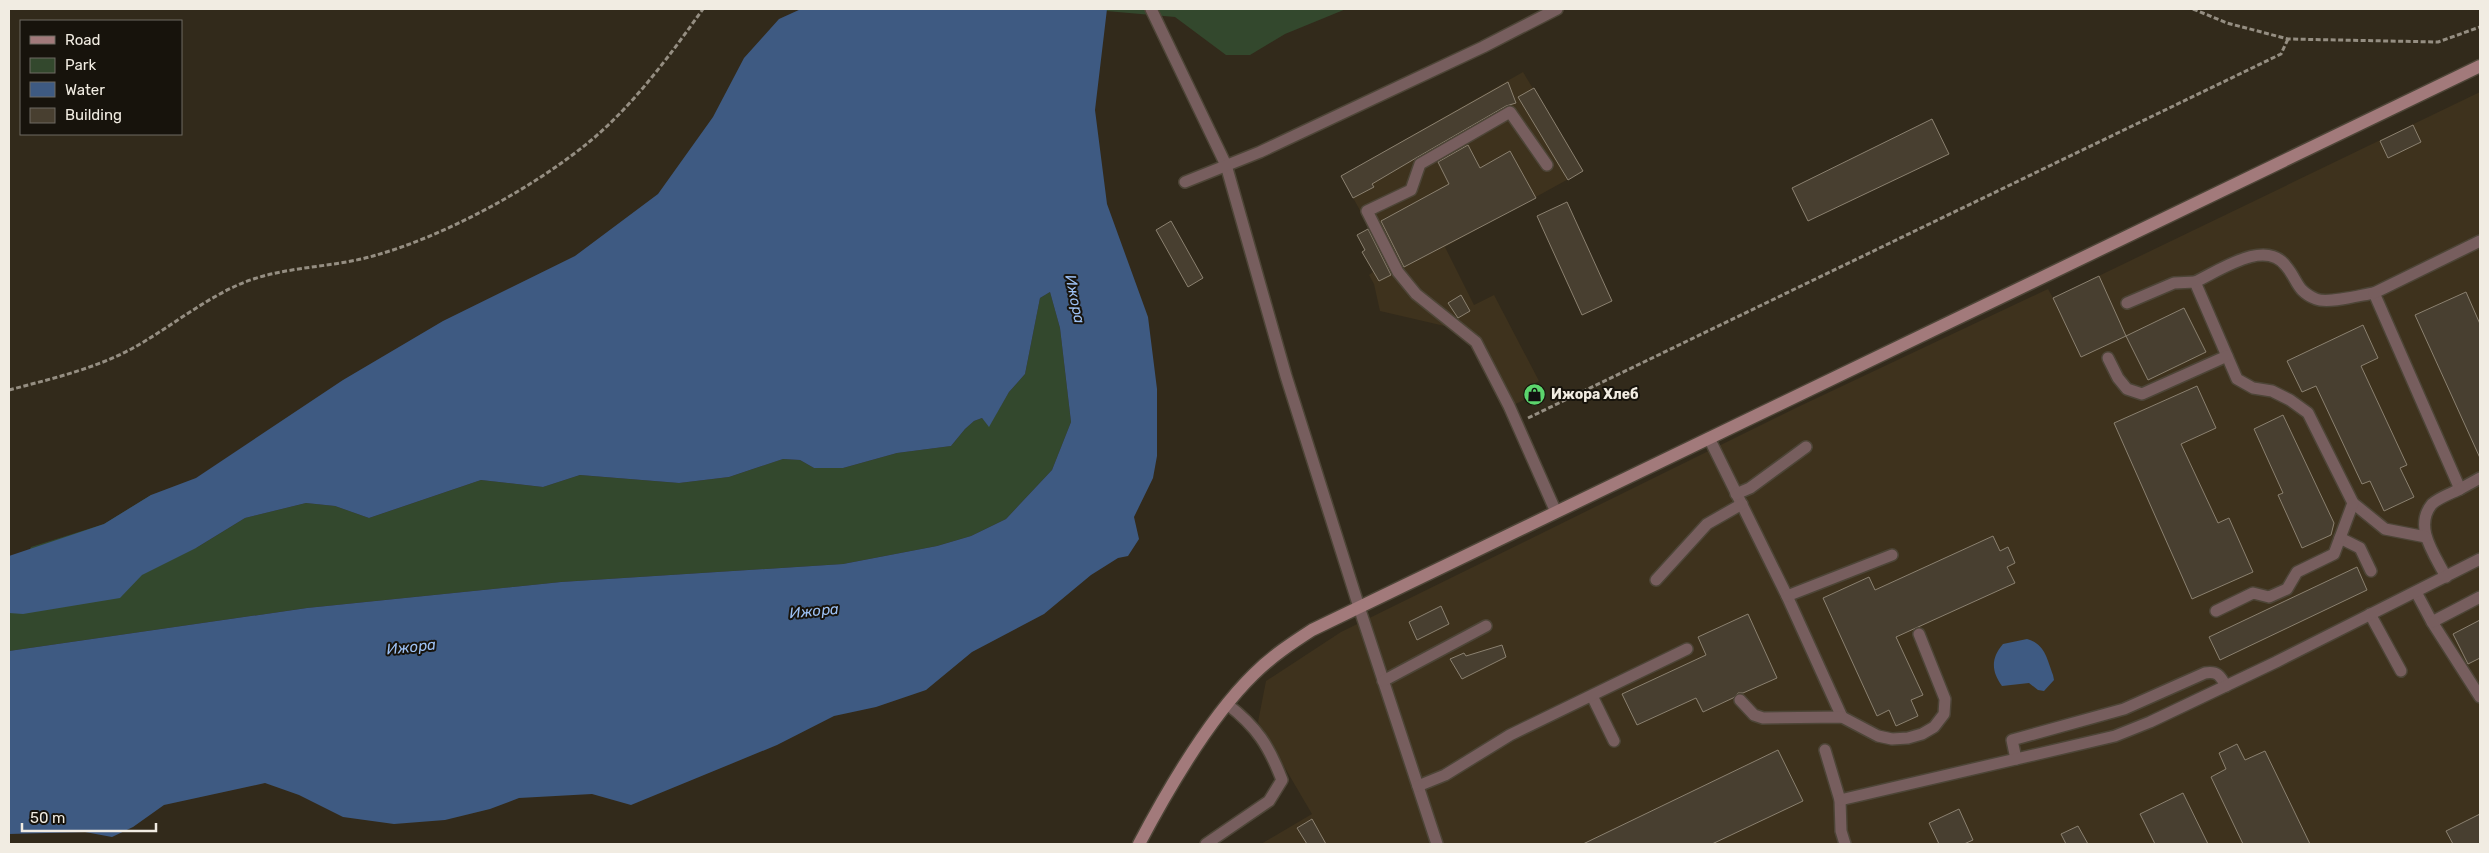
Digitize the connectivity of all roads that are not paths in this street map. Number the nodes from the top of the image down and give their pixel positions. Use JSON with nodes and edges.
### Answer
{"nodes":[{"id":1,"x":1151,"y":9,"type":"edge"},
{"id":2,"x":1557,"y":9,"type":"edge"},
{"id":3,"x":2480,"y":66,"type":"edge"},
{"id":4,"x":1226,"y":165,"type":"junction"},
{"id":5,"x":1547,"y":165,"type":"dead end"},
{"id":6,"x":1185,"y":182,"type":"dead end"},
{"id":7,"x":2480,"y":241,"type":"edge"},
{"id":8,"x":2195,"y":282,"type":"junction"},
{"id":9,"x":2374,"y":293,"type":"junction"},
{"id":10,"x":2127,"y":303,"type":"dead end"},
{"id":11,"x":2227,"y":356,"type":"junction"},
{"id":12,"x":2108,"y":358,"type":"dead end"},
{"id":13,"x":1710,"y":438,"type":"junction"},
{"id":14,"x":1806,"y":447,"type":"dead end"},
{"id":15,"x":2480,"y":478,"type":"edge"},
{"id":16,"x":2460,"y":489,"type":"junction"},
{"id":17,"x":1739,"y":499,"type":"junction"},
{"id":18,"x":2353,"y":503,"type":"junction"},
{"id":19,"x":1556,"y":512,"type":"junction"},
{"id":20,"x":2426,"y":537,"type":"junction"},
{"id":21,"x":2340,"y":538,"type":"junction"},
{"id":22,"x":1892,"y":554,"type":"dead end"},
{"id":23,"x":2480,"y":559,"type":"edge"},
{"id":24,"x":2371,"y":571,"type":"dead end"},
{"id":25,"x":2446,"y":577,"type":"junction"},
{"id":26,"x":1656,"y":580,"type":"dead end"},
{"id":27,"x":2416,"y":592,"type":"junction"},
{"id":28,"x":1787,"y":596,"type":"junction"},
{"id":29,"x":2480,"y":597,"type":"edge"},
{"id":30,"x":1359,"y":607,"type":"junction"},
{"id":31,"x":2216,"y":611,"type":"dead end"},
{"id":32,"x":2370,"y":614,"type":"junction"},
{"id":33,"x":2432,"y":622,"type":"junction"},
{"id":34,"x":1486,"y":626,"type":"dead end"},
{"id":35,"x":1919,"y":634,"type":"dead end"},
{"id":36,"x":1687,"y":649,"type":"dead end"},
{"id":37,"x":2402,"y":672,"type":"dead end"},
{"id":38,"x":1383,"y":681,"type":"junction"},
{"id":39,"x":2226,"y":686,"type":"junction"},
{"id":40,"x":1592,"y":696,"type":"junction"},
{"id":41,"x":2480,"y":697,"type":"edge"},
{"id":42,"x":1740,"y":700,"type":"dead end"},
{"id":43,"x":1228,"y":704,"type":"junction"},
{"id":44,"x":1842,"y":718,"type":"junction"},
{"id":45,"x":1614,"y":741,"type":"dead end"},
{"id":46,"x":1825,"y":750,"type":"dead end"},
{"id":47,"x":2016,"y":759,"type":"junction"},
{"id":48,"x":1418,"y":786,"type":"junction"},
{"id":49,"x":1840,"y":800,"type":"junction"},
{"id":50,"x":1140,"y":844,"type":"edge"},
{"id":51,"x":1206,"y":844,"type":"edge"},
{"id":52,"x":1437,"y":844,"type":"edge"},
{"id":53,"x":1845,"y":844,"type":"edge"}],
"edges":[{"from":1,"to":4,"type":"lane"},
{"from":2,"to":4,"type":"lane"},
{"from":3,"to":13,"type":"main road"},
{"from":4,"to":6,"type":"lane"},
{"from":4,"to":30,"type":"lane"},
{"from":5,"to":19,"type":"lane"},
{"from":7,"to":9,"type":"lane"},
{"from":8,"to":9,"type":"lane"},
{"from":8,"to":10,"type":"lane"},
{"from":8,"to":11,"type":"lane"},
{"from":9,"to":16,"type":"lane"},
{"from":11,"to":12,"type":"lane"},
{"from":11,"to":18,"type":"lane"},
{"from":13,"to":17,"type":"lane"},
{"from":13,"to":19,"type":"main road"},
{"from":14,"to":17,"type":"lane"},
{"from":15,"to":16,"type":"lane"},
{"from":16,"to":20,"type":"lane"},
{"from":17,"to":26,"type":"lane"},
{"from":17,"to":28,"type":"lane"},
{"from":18,"to":20,"type":"lane"},
{"from":18,"to":21,"type":"lane"},
{"from":19,"to":30,"type":"main road"},
{"from":20,"to":25,"type":"lane"},
{"from":21,"to":24,"type":"lane"},
{"from":21,"to":31,"type":"lane"},
{"from":22,"to":28,"type":"lane"},
{"from":23,"to":25,"type":"lane"},
{"from":25,"to":27,"type":"lane"},
{"from":27,"to":32,"type":"lane"},
{"from":27,"to":33,"type":"lane"},
{"from":28,"to":44,"type":"lane"},
{"from":29,"to":33,"type":"lane"},
{"from":30,"to":38,"type":"lane"},
{"from":30,"to":43,"type":"main road"},
{"from":32,"to":37,"type":"lane"},
{"from":32,"to":39,"type":"lane"},
{"from":33,"to":41,"type":"lane"},
{"from":34,"to":38,"type":"lane"},
{"from":35,"to":44,"type":"lane"},
{"from":36,"to":40,"type":"lane"},
{"from":38,"to":48,"type":"lane"},
{"from":39,"to":47,"type":"lane"},
{"from":39,"to":47,"type":"lane"},
{"from":40,"to":45,"type":"lane"},
{"from":40,"to":48,"type":"lane"},
{"from":42,"to":44,"type":"lane"},
{"from":43,"to":50,"type":"main road"},
{"from":43,"to":51,"type":"lane"},
{"from":46,"to":49,"type":"lane"},
{"from":47,"to":49,"type":"lane"},
{"from":48,"to":52,"type":"lane"},
{"from":49,"to":53,"type":"lane"}]}
